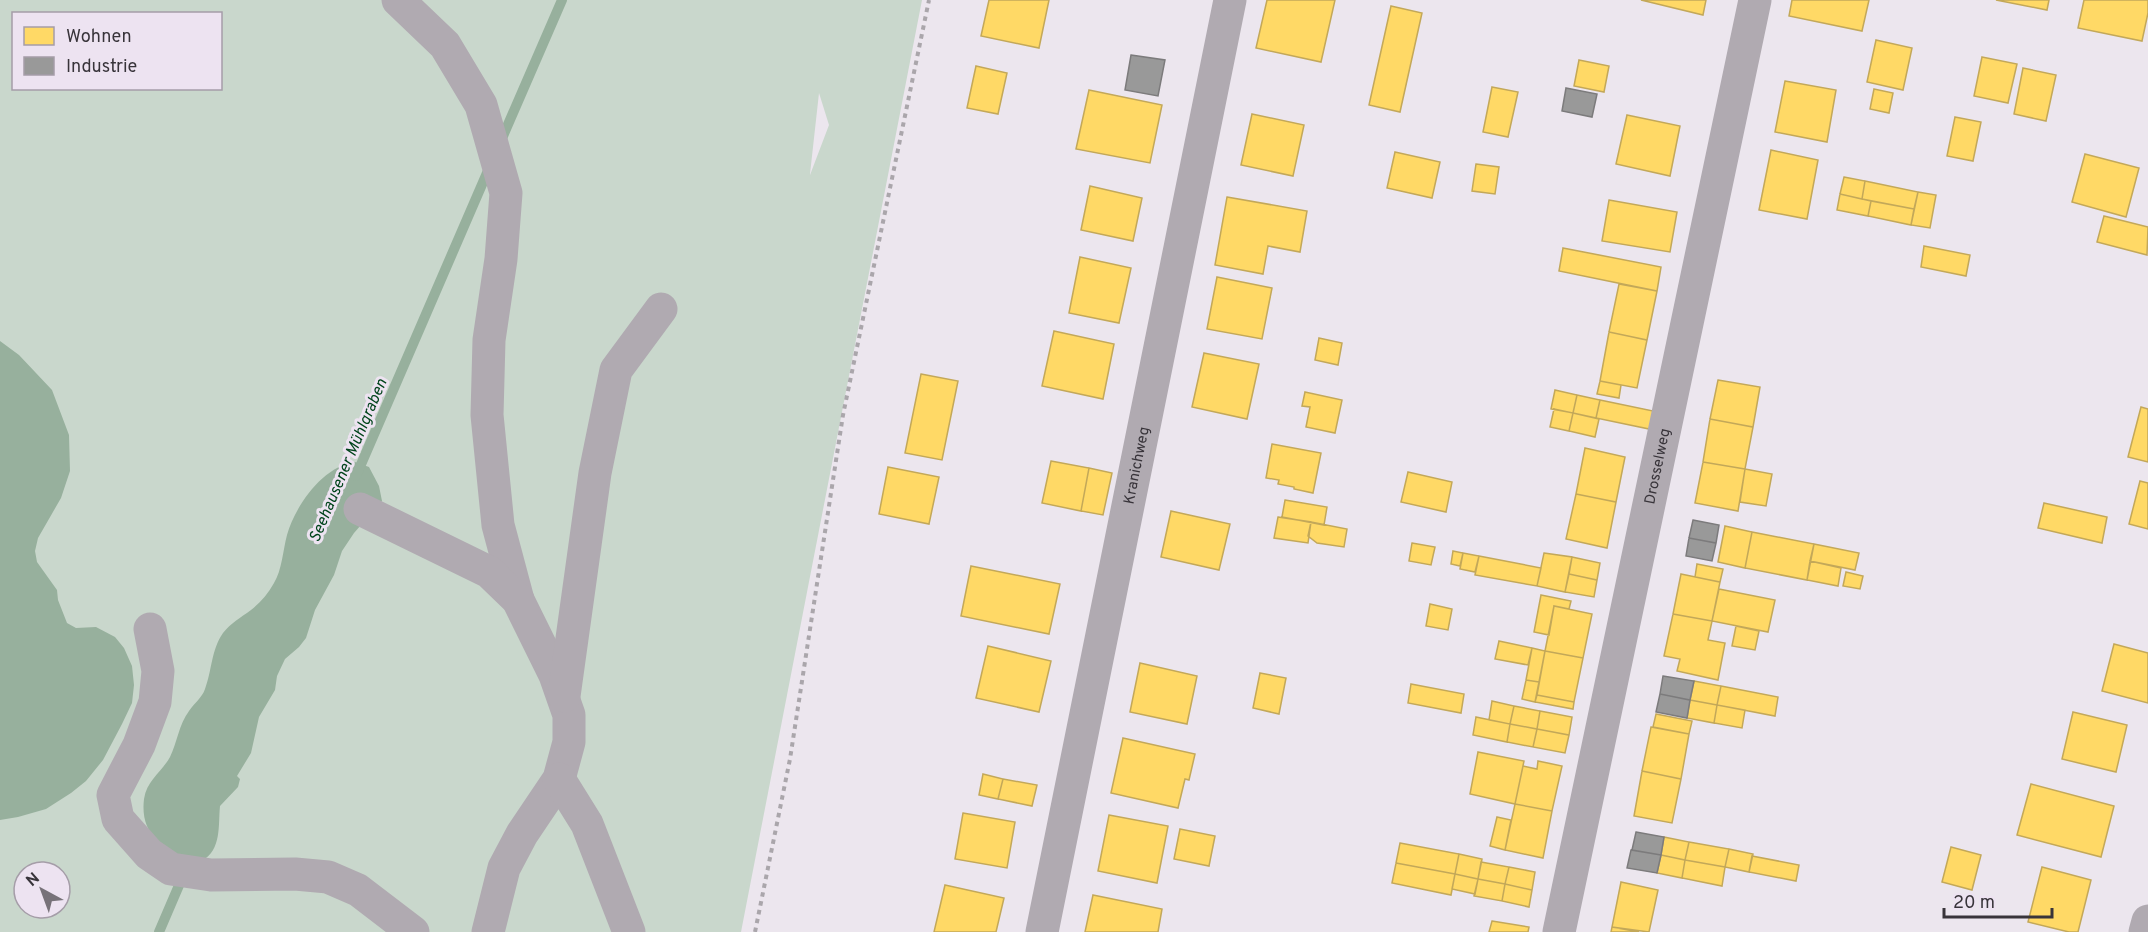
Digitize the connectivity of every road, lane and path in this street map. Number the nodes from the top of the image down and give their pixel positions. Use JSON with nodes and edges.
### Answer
{"nodes":[{"id":1,"x":398,"y":0,"type":"edge"},
{"id":2,"x":929,"y":0,"type":"edge"},
{"id":3,"x":1230,"y":0,"type":"edge"},
{"id":4,"x":1755,"y":0,"type":"edge"},
{"id":5,"x":661,"y":309,"type":"dead end"},
{"id":6,"x":360,"y":509,"type":"dead end"},
{"id":7,"x":518,"y":600,"type":"junction"},
{"id":8,"x":150,"y":629,"type":"dead end"},
{"id":9,"x":564,"y":698,"type":"junction"},
{"id":10,"x":559,"y":779,"type":"junction"},
{"id":11,"x":2148,"y":921,"type":"edge"},
{"id":12,"x":413,"y":932,"type":"edge"},
{"id":13,"x":488,"y":932,"type":"edge"},
{"id":14,"x":629,"y":932,"type":"edge"},
{"id":15,"x":755,"y":932,"type":"edge"},
{"id":16,"x":1042,"y":932,"type":"edge"},
{"id":17,"x":1559,"y":932,"type":"edge"},
{"id":18,"x":2145,"y":932,"type":"edge"}],
"edges":[{"from":1,"to":7,"type":"street"},
{"from":2,"to":15,"type":"path"},
{"from":3,"to":16,"type":"street","name":"Kranichweg"},
{"from":4,"to":17,"type":"street","name":"Drosselweg"},
{"from":5,"to":9,"type":"street"},
{"from":6,"to":7,"type":"street"},
{"from":7,"to":9,"type":"street"},
{"from":8,"to":12,"type":"street"},
{"from":9,"to":10,"type":"street"},
{"from":10,"to":13,"type":"street"},
{"from":10,"to":14,"type":"street"},
{"from":11,"to":18,"type":"street"}]}
